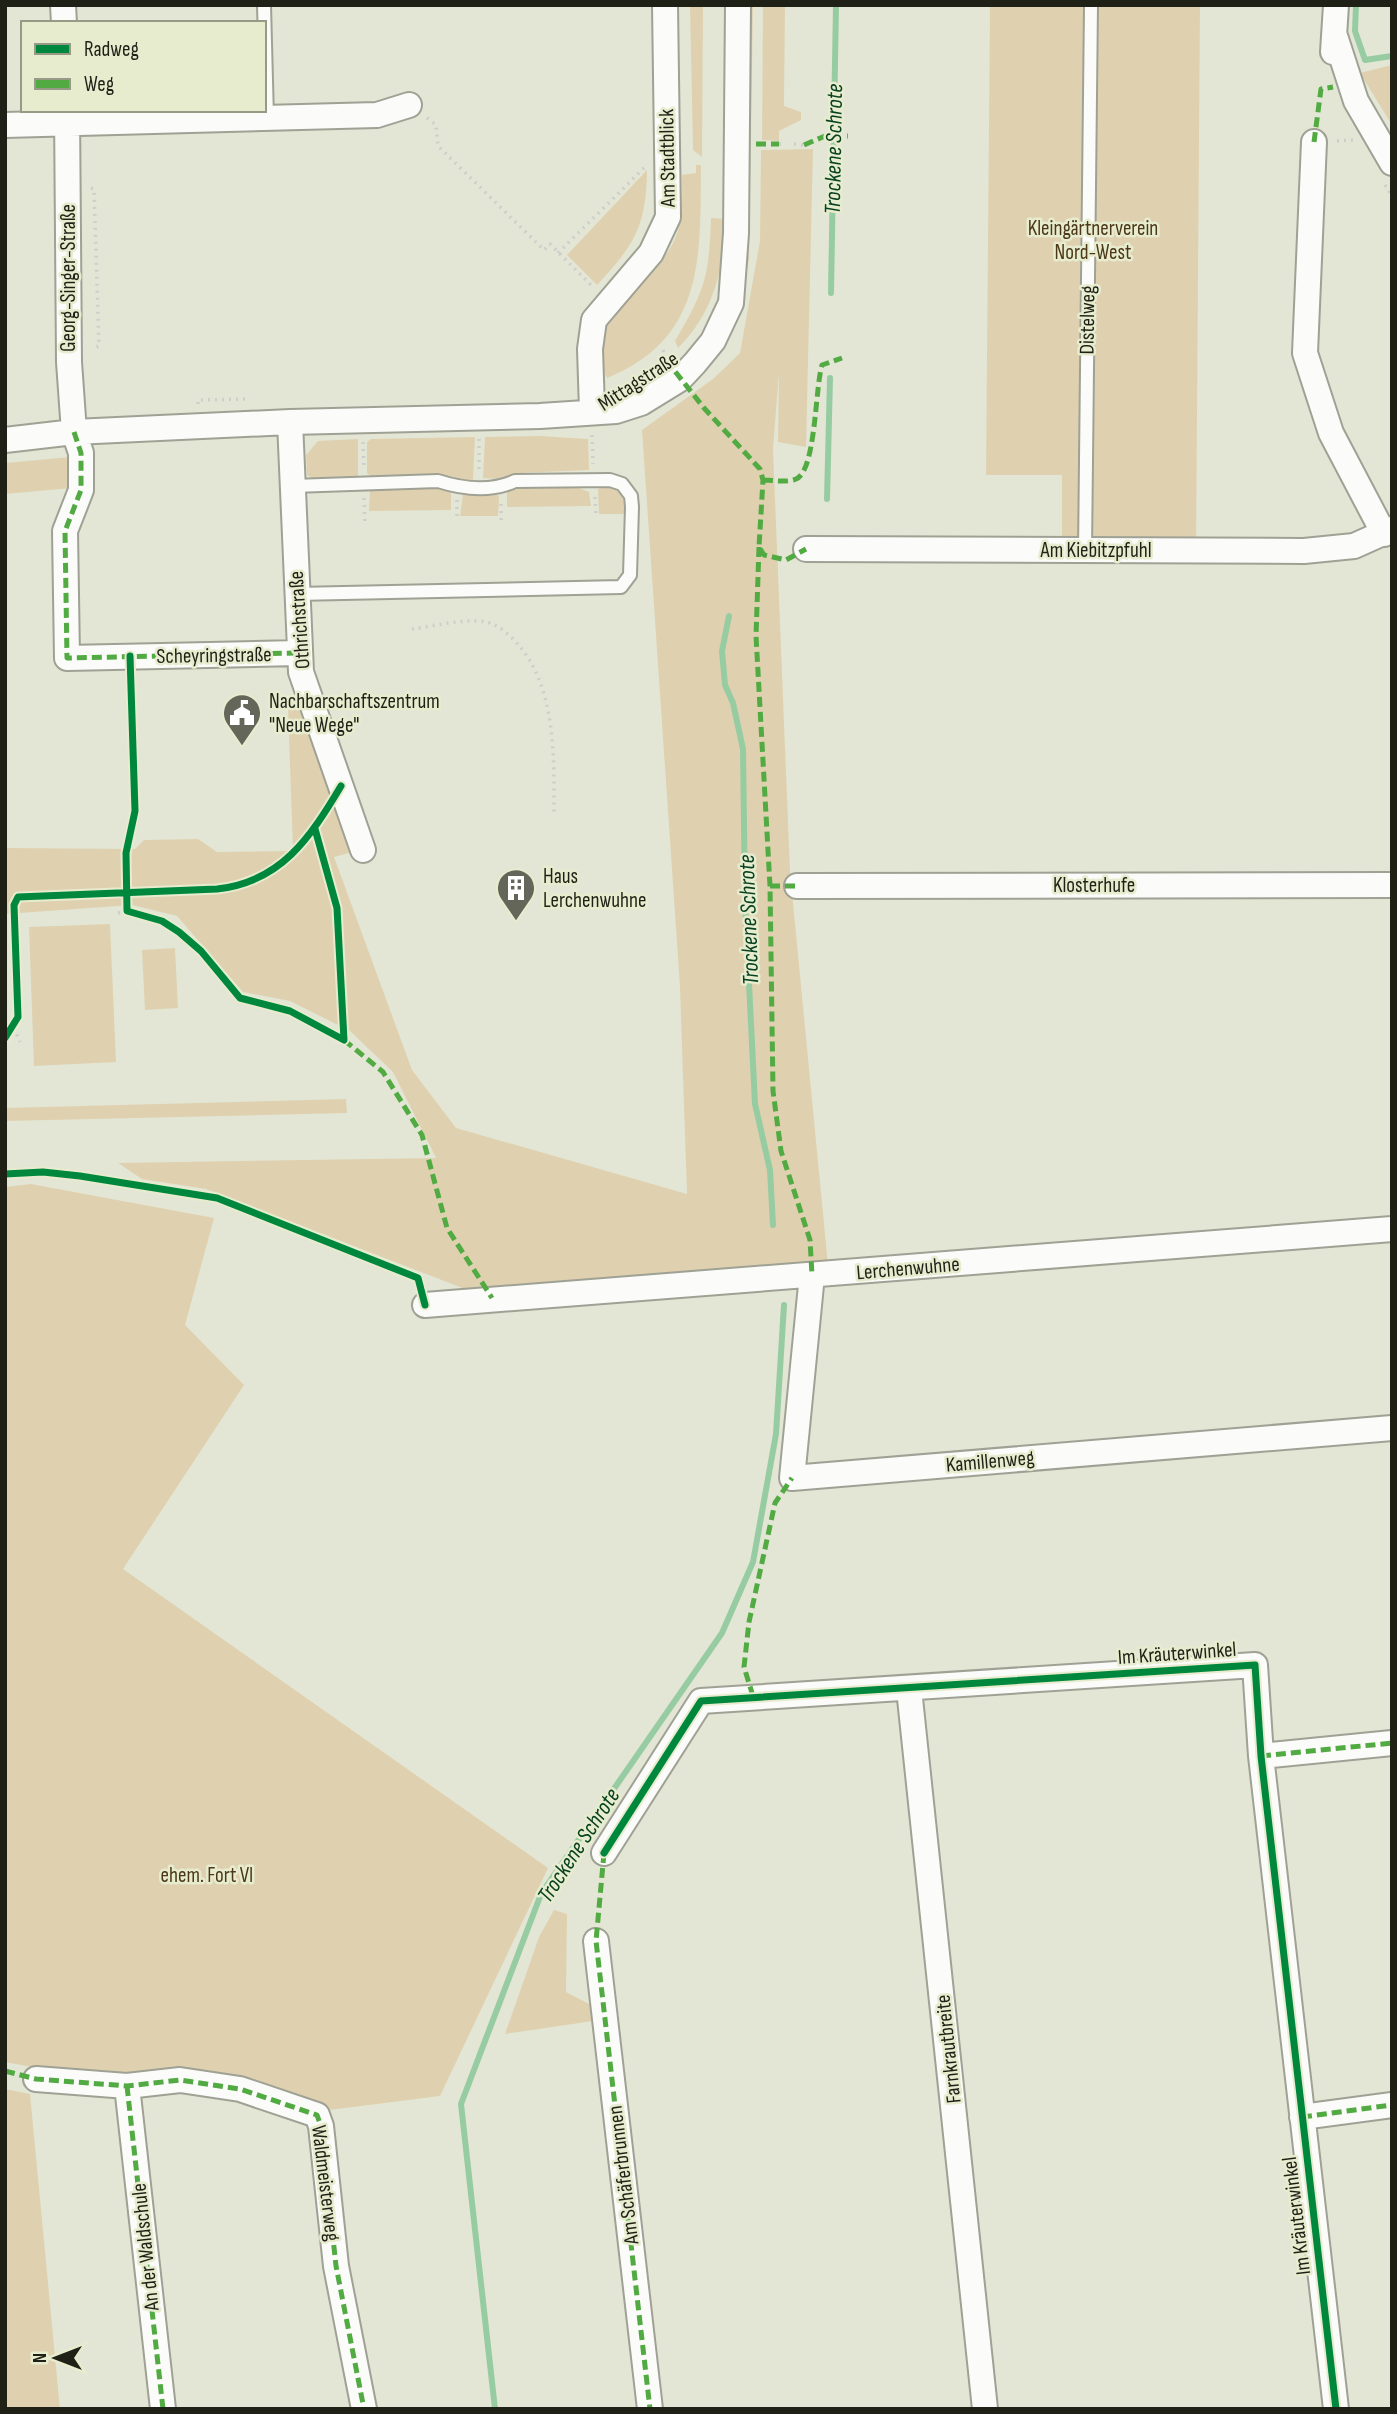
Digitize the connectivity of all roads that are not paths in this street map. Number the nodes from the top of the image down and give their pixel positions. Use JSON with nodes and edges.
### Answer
{"nodes":[{"id":1,"x":665,"y":5,"type":"edge"},
{"id":2,"x":738,"y":5,"type":"edge"},
{"id":3,"x":1091,"y":5,"type":"edge"},
{"id":4,"x":1336,"y":5,"type":"edge"},
{"id":5,"x":266,"y":80,"type":"edge"},
{"id":6,"x":409,"y":105,"type":"road end"},
{"id":7,"x":67,"y":117,"type":"edge"},
{"id":8,"x":267,"y":118,"type":"junction"},
{"id":9,"x":5,"y":125,"type":"edge"},
{"id":10,"x":1314,"y":142,"type":"road end"},
{"id":11,"x":1385,"y":169,"type":"edge"},
{"id":12,"x":592,"y":410,"type":"junction"},
{"id":13,"x":290,"y":422,"type":"junction"},
{"id":14,"x":74,"y":432,"type":"junction"},
{"id":15,"x":5,"y":440,"type":"edge"},
{"id":16,"x":293,"y":485,"type":"junction"},
{"id":17,"x":1388,"y":532,"type":"edge"},
{"id":18,"x":806,"y":549,"type":"dead end"},
{"id":19,"x":1085,"y":551,"type":"junction"},
{"id":20,"x":296,"y":594,"type":"junction"},
{"id":21,"x":298,"y":653,"type":"junction"},
{"id":22,"x":363,"y":850,"type":"dead end"},
{"id":23,"x":1392,"y":885,"type":"edge"},
{"id":24,"x":797,"y":886,"type":"dead end"},
{"id":25,"x":1392,"y":1230,"type":"edge"},
{"id":26,"x":812,"y":1275,"type":"junction"},
{"id":27,"x":425,"y":1305,"type":"dead end"},
{"id":28,"x":1392,"y":1428,"type":"edge"},
{"id":29,"x":909,"y":1689,"type":"junction"},
{"id":30,"x":1392,"y":1743,"type":"edge"},
{"id":31,"x":1261,"y":1756,"type":"junction"},
{"id":32,"x":604,"y":1853,"type":"dead end"},
{"id":33,"x":596,"y":1941,"type":"dead end"},
{"id":34,"x":36,"y":2079,"type":"dead end"},
{"id":35,"x":127,"y":2086,"type":"junction"},
{"id":36,"x":1392,"y":2105,"type":"edge"},
{"id":37,"x":1302,"y":2117,"type":"junction"},
{"id":38,"x":163,"y":2409,"type":"edge"},
{"id":39,"x":364,"y":2409,"type":"edge"},
{"id":40,"x":650,"y":2409,"type":"edge"},
{"id":41,"x":985,"y":2409,"type":"edge"},
{"id":42,"x":1336,"y":2409,"type":"edge"}],
"edges":[{"from":1,"to":12,"type":"street","name":"Am Stadtblick"},
{"from":2,"to":12,"type":"street","name":"Mittagstraße"},
{"from":3,"to":19,"type":"lane","name":"Distelweg"},
{"from":4,"to":11,"type":"street"},
{"from":5,"to":8,"type":"lane"},
{"from":6,"to":8,"type":"street"},
{"from":7,"to":8,"type":"street"},
{"from":7,"to":9,"type":"street"},
{"from":7,"to":14,"type":"street","name":"Georg-Singer-Straße"},
{"from":10,"to":17,"type":"street","name":"Am Kiebitzpfuhl"},
{"from":12,"to":13,"type":"street"},
{"from":13,"to":14,"type":"street"},
{"from":13,"to":16,"type":"street","name":"Othrichstraße"},
{"from":14,"to":15,"type":"street"},
{"from":14,"to":21,"type":"street","name":"Scheyringstraße"},
{"from":16,"to":20,"type":"street","name":"Othrichstraße"},
{"from":16,"to":20,"type":"lane"},
{"from":17,"to":19,"type":"street","name":"Am Kiebitzpfuhl"},
{"from":18,"to":19,"type":"street","name":"Am Kiebitzpfuhl"},
{"from":20,"to":21,"type":"street","name":"Othrichstraße"},
{"from":21,"to":22,"type":"street","name":"Othrichstraße"},
{"from":23,"to":24,"type":"street","name":"Klosterhufe"},
{"from":25,"to":26,"type":"street","name":"Lerchenwuhne"},
{"from":26,"to":27,"type":"street","name":"Lerchenwuhne"},
{"from":26,"to":28,"type":"street","name":"Kamillenweg"},
{"from":29,"to":31,"type":"street","name":"Im Kräuterwinkel"},
{"from":29,"to":32,"type":"street","name":"Im Kräuterwinkel"},
{"from":29,"to":41,"type":"street","name":"Farnkrautbreite"},
{"from":30,"to":31,"type":"street"},
{"from":31,"to":37,"type":"street","name":"Im Kräuterwinkel"},
{"from":33,"to":40,"type":"street","name":"Am Schäferbrunnen"},
{"from":34,"to":35,"type":"street","name":"Waldmeisterweg"},
{"from":35,"to":38,"type":"street","name":"An der Waldschule"},
{"from":35,"to":39,"type":"street","name":"Waldmeisterweg"},
{"from":36,"to":37,"type":"street"},
{"from":37,"to":42,"type":"street","name":"Im Kräuterwinkel"}]}
